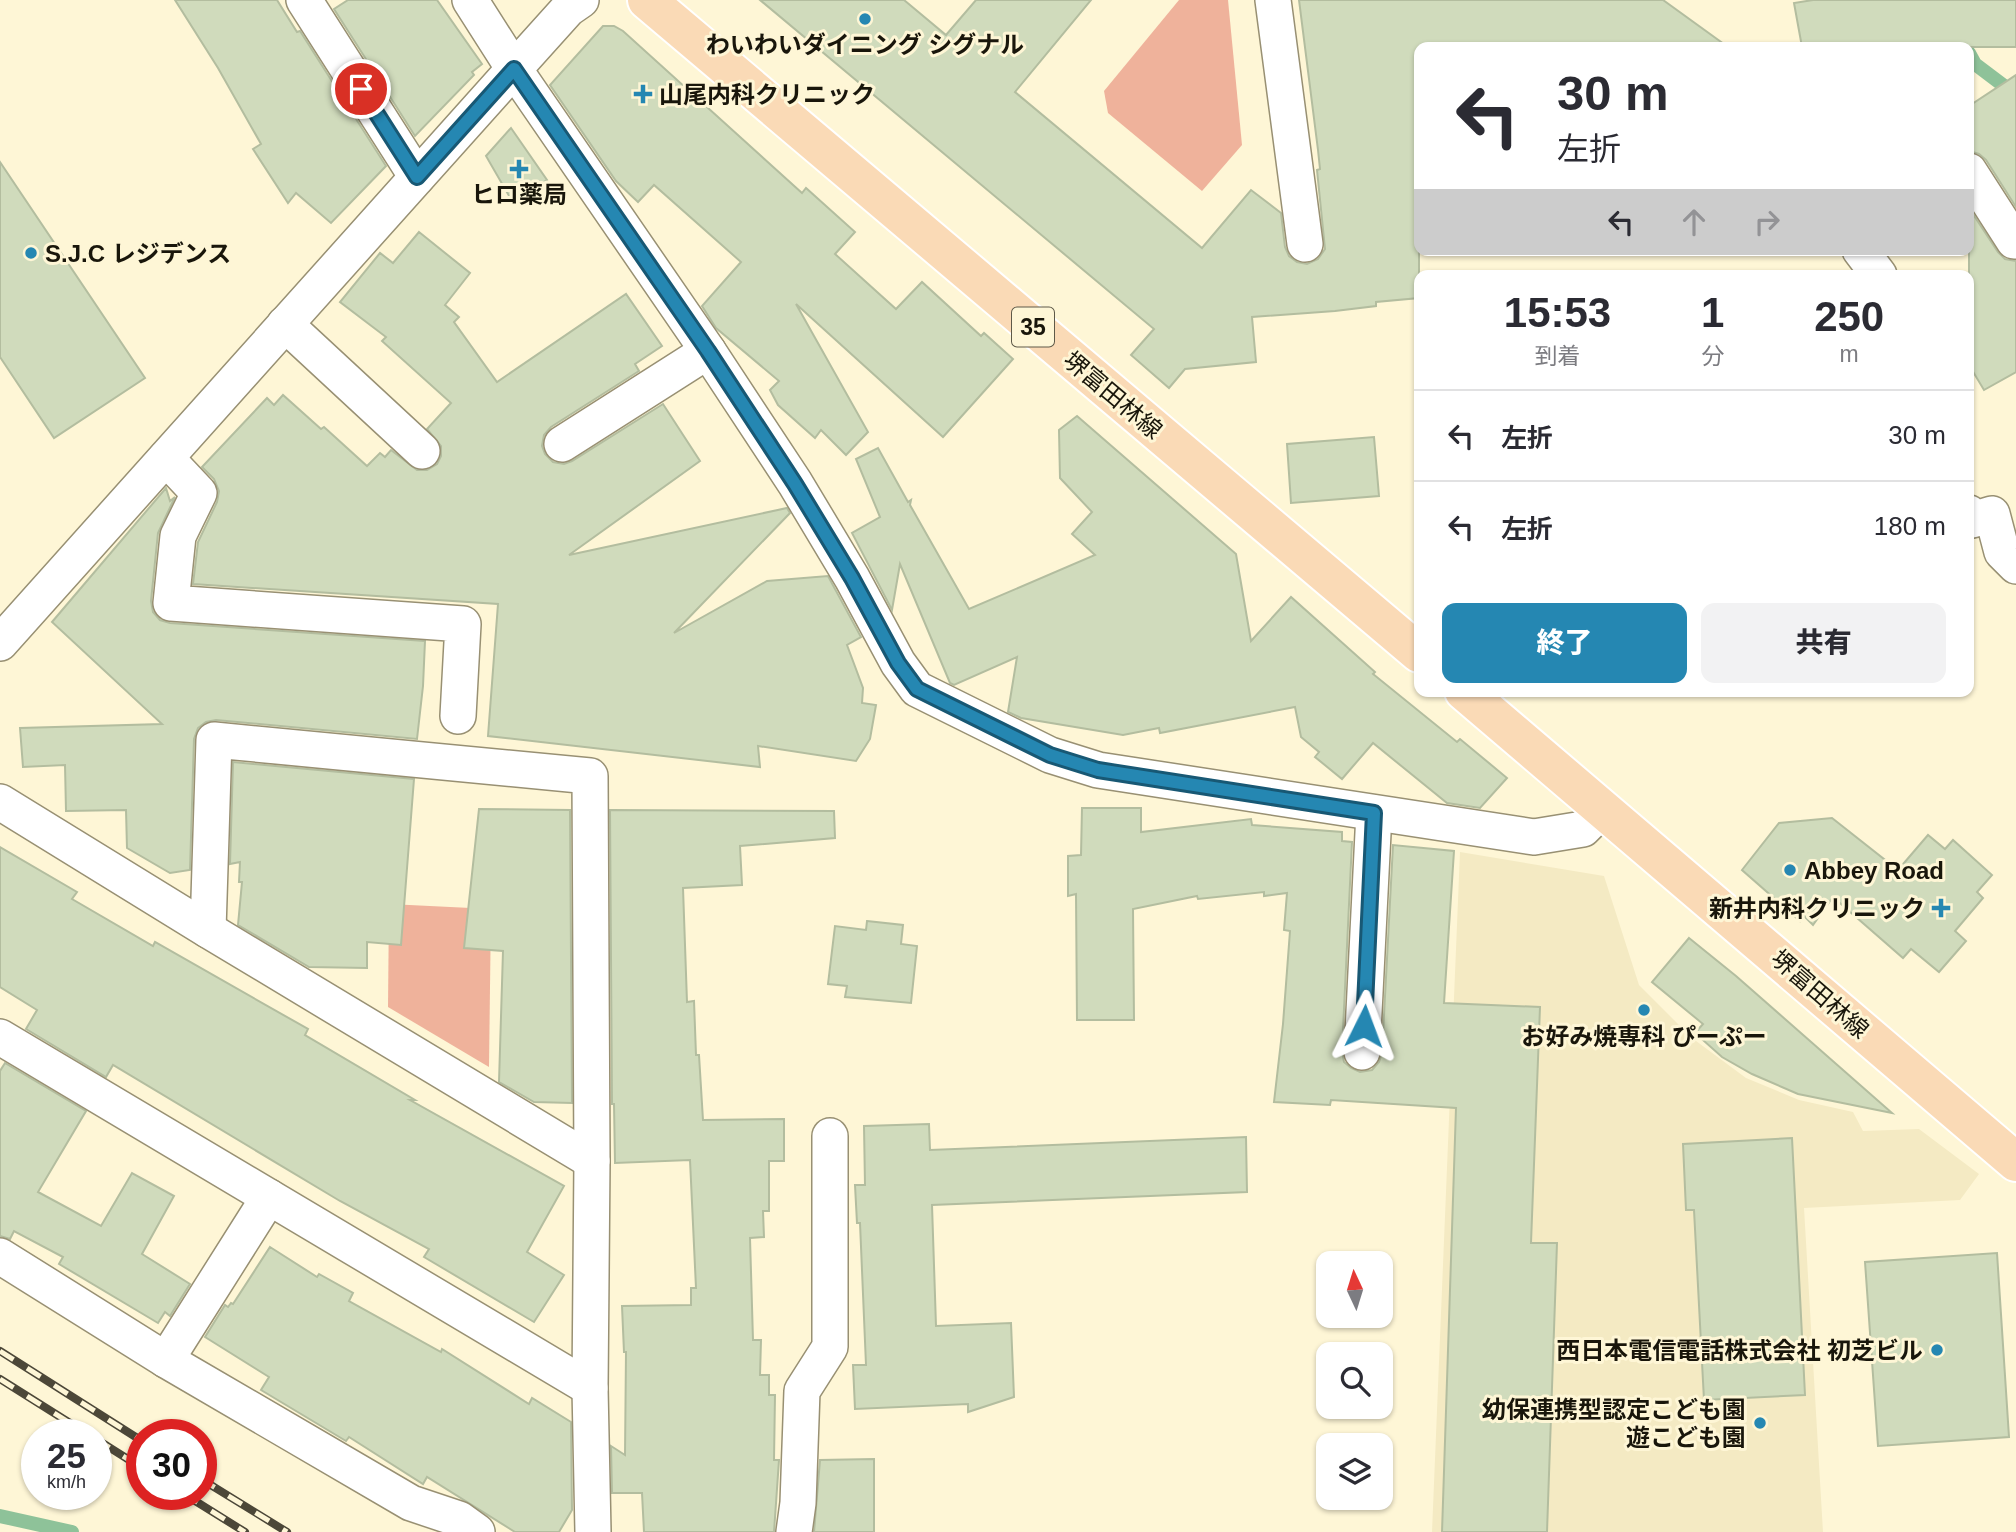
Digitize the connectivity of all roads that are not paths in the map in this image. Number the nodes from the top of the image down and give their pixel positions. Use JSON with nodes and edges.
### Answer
{"nodes":[{"id":1,"x":304,"y":0,"type":"edge"},
{"id":2,"x":470,"y":0,"type":"edge"},
{"id":3,"x":581,"y":0,"type":"edge"},
{"id":4,"x":647,"y":0,"type":"edge"},
{"id":5,"x":1273,"y":0,"type":"edge"},
{"id":6,"x":514,"y":69,"type":"junction"},
{"id":7,"x":417,"y":177,"type":"junction"},
{"id":8,"x":1974,"y":179,"type":"edge"},
{"id":9,"x":2014,"y":241,"type":"edge"},
{"id":10,"x":1305,"y":244,"type":"dead end"},
{"id":11,"x":285,"y":324,"type":"junction"},
{"id":12,"x":708,"y":351,"type":"junction"},
{"id":13,"x":562,"y":444,"type":"dead end"},
{"id":14,"x":422,"y":451,"type":"dead end"},
{"id":15,"x":166,"y":457,"type":"junction"},
{"id":16,"x":1974,"y":519,"type":"edge"},
{"id":17,"x":2016,"y":566,"type":"edge"},
{"id":18,"x":0,"y":643,"type":"edge"},
{"id":19,"x":1414,"y":649,"type":"edge"},
{"id":20,"x":1471,"y":697,"type":"edge"},
{"id":21,"x":458,"y":716,"type":"dead end"},
{"id":22,"x":0,"y":802,"type":"edge"},
{"id":23,"x":1603,"y":809,"type":"junction"},
{"id":24,"x":1374,"y":813,"type":"junction"},
{"id":25,"x":208,"y":930,"type":"junction"},
{"id":26,"x":0,"y":1037,"type":"edge"},
{"id":27,"x":1362,"y":1052,"type":"dead end"},
{"id":28,"x":830,"y":1136,"type":"dead end"},
{"id":29,"x":592,"y":1161,"type":"junction"},
{"id":30,"x":2016,"y":1162,"type":"edge"},
{"id":31,"x":269,"y":1197,"type":"junction"},
{"id":32,"x":0,"y":1256,"type":"edge"},
{"id":33,"x":166,"y":1360,"type":"junction"},
{"id":34,"x":590,"y":1388,"type":"junction"},
{"id":35,"x":478,"y":1532,"type":"edge"},
{"id":36,"x":593,"y":1532,"type":"edge"},
{"id":37,"x":794,"y":1532,"type":"edge"}],
"edges":[{"from":1,"to":7,"type":"street"},
{"from":2,"to":6,"type":"street"},
{"from":3,"to":6,"type":"street"},
{"from":4,"to":19,"type":"main road","name":"堺富田林線","number":"35"},
{"from":5,"to":10,"type":"street"},
{"from":6,"to":7,"type":"street"},
{"from":6,"to":12,"type":"street"},
{"from":7,"to":11,"type":"street"},
{"from":8,"to":9,"type":"street"},
{"from":11,"to":14,"type":"street"},
{"from":11,"to":15,"type":"street"},
{"from":12,"to":13,"type":"street"},
{"from":12,"to":24,"type":"street"},
{"from":15,"to":18,"type":"street"},
{"from":15,"to":21,"type":"street"},
{"from":16,"to":17,"type":"street"},
{"from":20,"to":23,"type":"main road","name":"堺富田林線"},
{"from":22,"to":25,"type":"street"},
{"from":23,"to":24,"type":"street"},
{"from":23,"to":30,"type":"main road","name":"堺富田林線"},
{"from":24,"to":27,"type":"street"},
{"from":25,"to":29,"type":"street"},
{"from":25,"to":29,"type":"street"},
{"from":26,"to":31,"type":"street"},
{"from":28,"to":37,"type":"street"},
{"from":29,"to":34,"type":"street"},
{"from":31,"to":33,"type":"street"},
{"from":31,"to":34,"type":"street"},
{"from":32,"to":33,"type":"street"},
{"from":33,"to":35,"type":"street"},
{"from":34,"to":36,"type":"street"}]}
